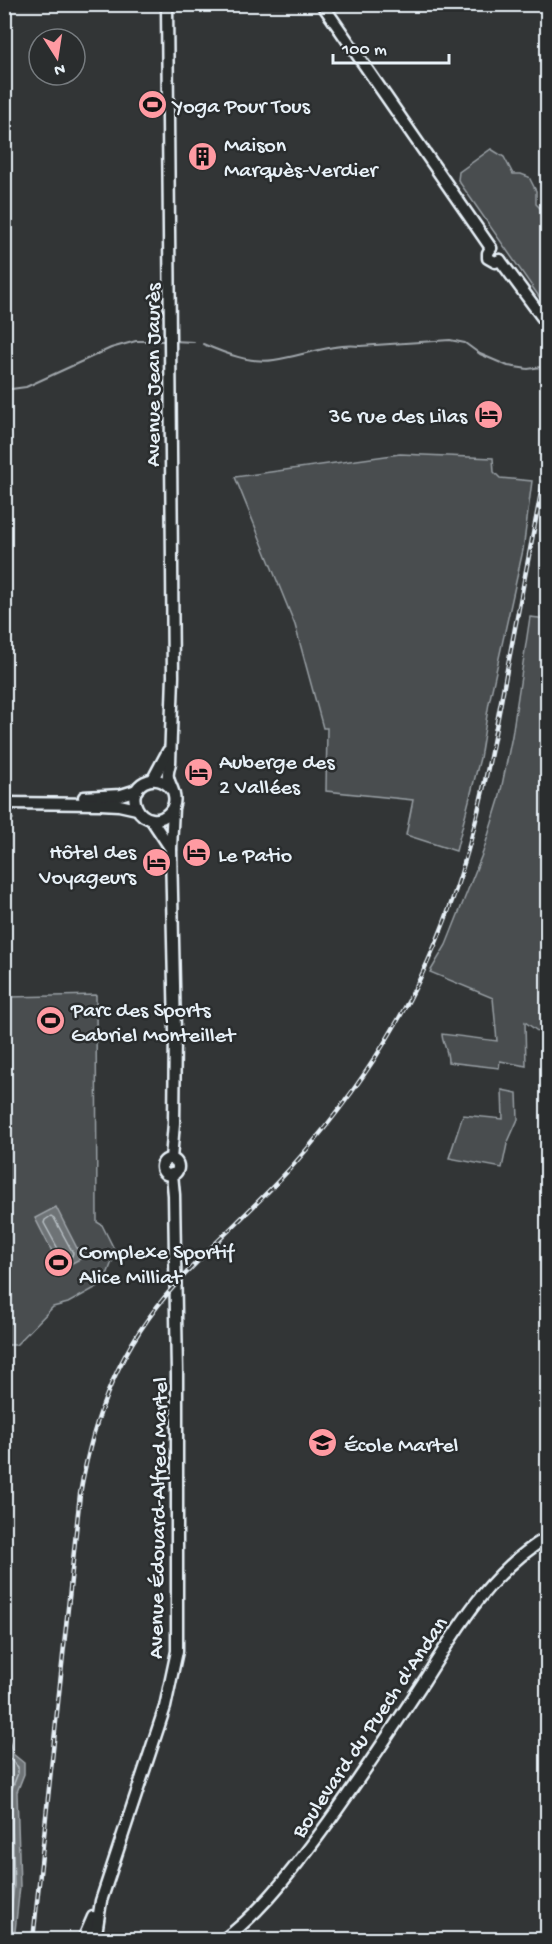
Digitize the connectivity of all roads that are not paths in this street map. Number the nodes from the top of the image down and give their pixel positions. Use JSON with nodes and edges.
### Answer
{"nodes":[{"id":1,"x":167,"y":4,"type":"edge"},
{"id":2,"x":322,"y":4,"type":"edge"},
{"id":3,"x":547,"y":327,"type":"edge"},
{"id":4,"x":170,"y":746,"type":"junction"},
{"id":5,"x":153,"y":779,"type":"junction"},
{"id":6,"x":137,"y":790,"type":"junction"},
{"id":7,"x":172,"y":790,"type":"junction"},
{"id":8,"x":4,"y":798,"type":"edge"},
{"id":9,"x":4,"y":803,"type":"edge"},
{"id":10,"x":173,"y":807,"type":"junction"},
{"id":11,"x":137,"y":809,"type":"junction"},
{"id":12,"x":152,"y":819,"type":"junction"},
{"id":13,"x":171,"y":849,"type":"junction"},
{"id":14,"x":548,"y":1537,"type":"edge"},
{"id":15,"x":101,"y":1901,"type":"junction"},
{"id":16,"x":83,"y":1940,"type":"edge"},
{"id":17,"x":94,"y":1940,"type":"edge"},
{"id":18,"x":223,"y":1940,"type":"edge"}],
"edges":[{"from":1,"to":4,"type":"main road","name":"Avenue Jean Jaurès"},
{"from":2,"to":3,"type":"main road"},
{"from":4,"to":5,"type":"main road","name":"Avenue Jean Jaurès"},
{"from":4,"to":7,"type":"main road","name":"Avenue Jean Jaurès"},
{"from":5,"to":6,"type":"main road"},
{"from":5,"to":7,"type":"main road"},
{"from":6,"to":8,"type":"main road"},
{"from":6,"to":11,"type":"main road"},
{"from":7,"to":10,"type":"main road"},
{"from":9,"to":11,"type":"main road"},
{"from":10,"to":12,"type":"main road"},
{"from":10,"to":13,"type":"main road"},
{"from":11,"to":12,"type":"main road"},
{"from":12,"to":13,"type":"main road"},
{"from":13,"to":15,"type":"main road","name":"Avenue Édouard-Alfred Martel"},
{"from":14,"to":18,"type":"main road","name":"Boulevard du Puech d'Andan"},
{"from":15,"to":16,"type":"main road","name":"Avenue Édouard-Alfred Martel"},
{"from":15,"to":17,"type":"main road","name":"Avenue Édouard-Alfred Martel"}]}
